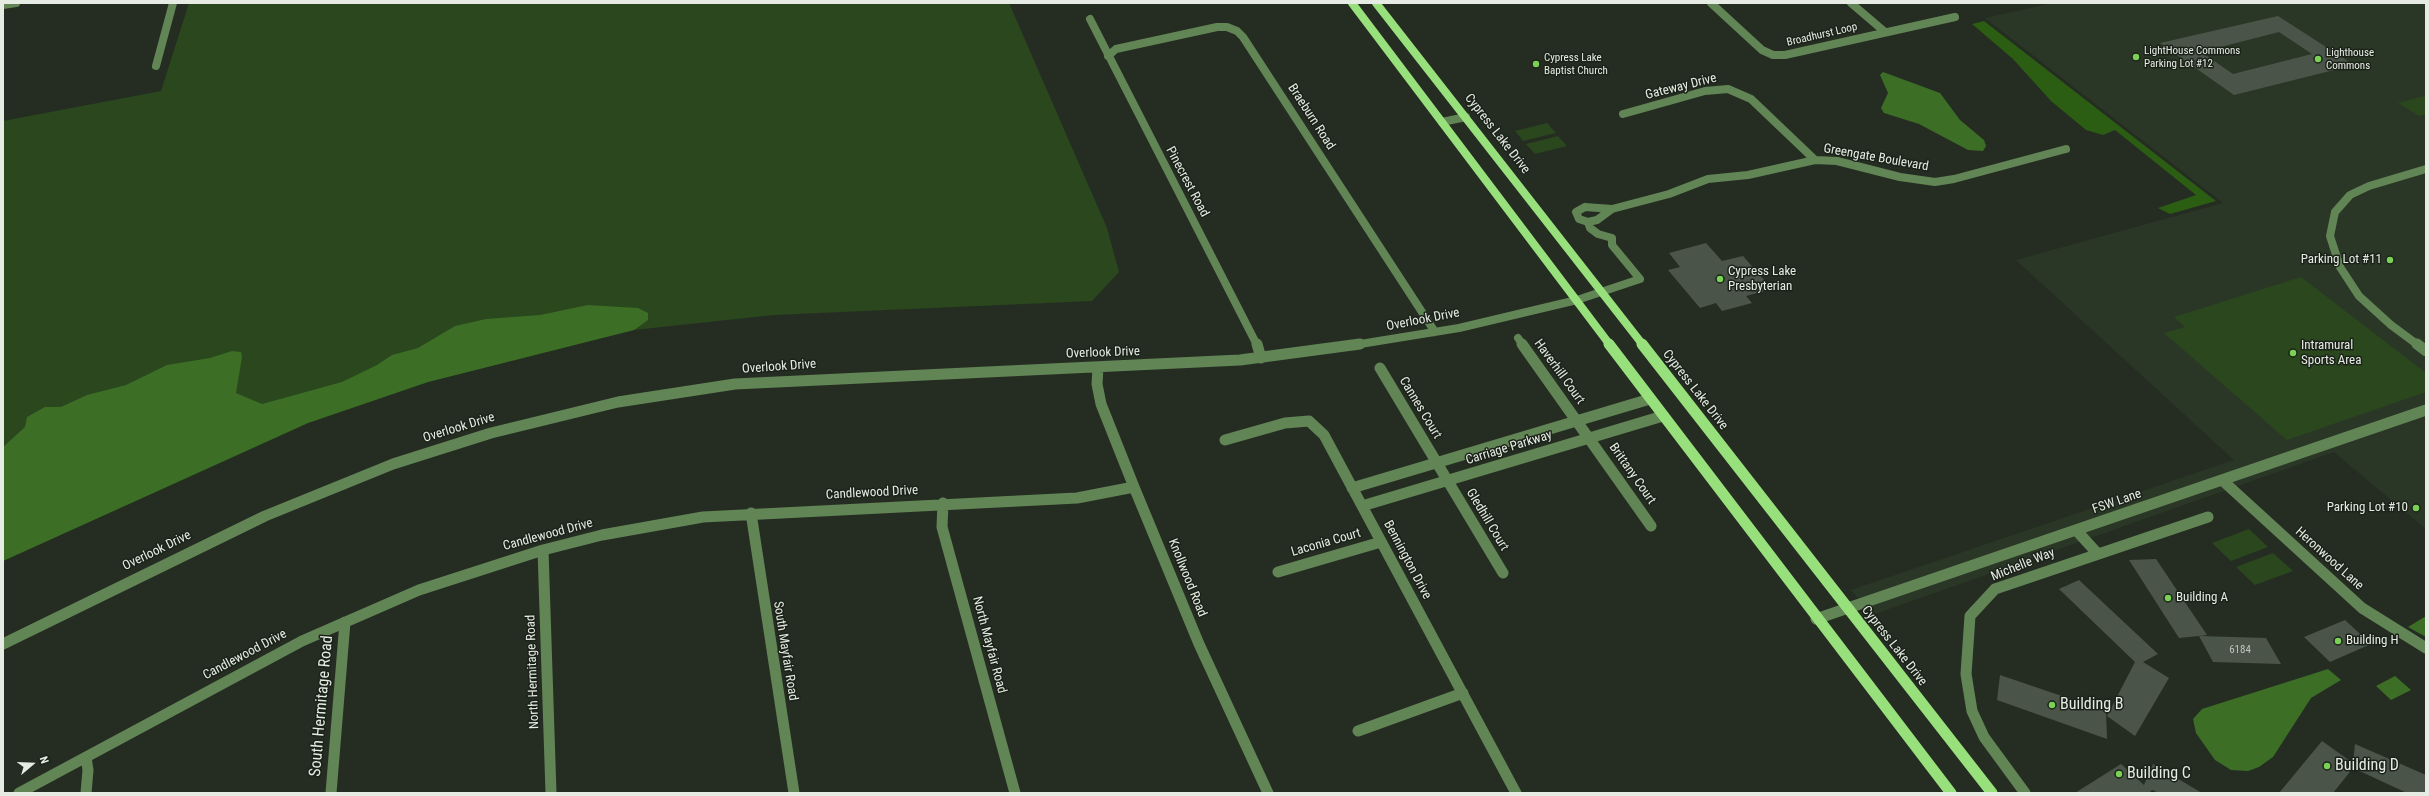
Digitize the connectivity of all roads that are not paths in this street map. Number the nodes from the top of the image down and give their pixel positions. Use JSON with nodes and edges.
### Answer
{"nodes":[{"id":1,"x":16,"y":3,"type":"edge"},
{"id":2,"x":173,"y":3,"type":"edge"},
{"id":3,"x":1352,"y":3,"type":"edge"},
{"id":4,"x":1376,"y":3,"type":"edge"},
{"id":5,"x":1711,"y":3,"type":"edge"},
{"id":6,"x":1851,"y":3,"type":"edge"},
{"id":7,"x":3,"y":5,"type":"edge"},
{"id":8,"x":1955,"y":16,"type":"dead end"},
{"id":9,"x":1090,"y":19,"type":"dead end"},
{"id":10,"x":1885,"y":32,"type":"junction"},
{"id":11,"x":1108,"y":56,"type":"junction"},
{"id":12,"x":156,"y":66,"type":"dead end"},
{"id":13,"x":1623,"y":114,"type":"dead end"},
{"id":14,"x":1466,"y":117,"type":"junction"},
{"id":15,"x":1442,"y":122,"type":"junction"},
{"id":16,"x":2066,"y":149,"type":"dead end"},
{"id":17,"x":1815,"y":160,"type":"junction"},
{"id":18,"x":2426,"y":169,"type":"edge"},
{"id":19,"x":1612,"y":209,"type":"junction"},
{"id":20,"x":1588,"y":222,"type":"junction"},
{"id":21,"x":1599,"y":291,"type":"junction"},
{"id":22,"x":1577,"y":300,"type":"junction"},
{"id":23,"x":1435,"y":332,"type":"junction"},
{"id":24,"x":1518,"y":338,"type":"dead end"},
{"id":25,"x":2426,"y":351,"type":"edge"},
{"id":26,"x":1261,"y":358,"type":"junction"},
{"id":27,"x":1098,"y":368,"type":"junction"},
{"id":28,"x":1380,"y":368,"type":"dead end"},
{"id":29,"x":1650,"y":399,"type":"junction"},
{"id":30,"x":2426,"y":410,"type":"edge"},
{"id":31,"x":1664,"y":416,"type":"junction"},
{"id":32,"x":1578,"y":421,"type":"junction"},
{"id":33,"x":1590,"y":438,"type":"junction"},
{"id":34,"x":1225,"y":440,"type":"dead end"},
{"id":35,"x":1437,"y":463,"type":"junction"},
{"id":36,"x":2222,"y":480,"type":"junction"},
{"id":37,"x":1448,"y":481,"type":"junction"},
{"id":38,"x":1134,"y":487,"type":"junction"},
{"id":39,"x":1352,"y":488,"type":"junction"},
{"id":40,"x":943,"y":503,"type":"junction"},
{"id":41,"x":1362,"y":506,"type":"junction"},
{"id":42,"x":751,"y":512,"type":"junction"},
{"id":43,"x":2208,"y":517,"type":"dead end"},
{"id":44,"x":1651,"y":526,"type":"dead end"},
{"id":45,"x":2076,"y":530,"type":"junction"},
{"id":46,"x":1381,"y":542,"type":"junction"},
{"id":47,"x":543,"y":550,"type":"junction"},
{"id":48,"x":2097,"y":553,"type":"junction"},
{"id":49,"x":1278,"y":572,"type":"dead end"},
{"id":50,"x":1503,"y":574,"type":"dead end"},
{"id":51,"x":1847,"y":609,"type":"junction"},
{"id":52,"x":1816,"y":619,"type":"junction"},
{"id":53,"x":345,"y":622,"type":"junction"},
{"id":54,"x":3,"y":644,"type":"edge"},
{"id":55,"x":2426,"y":648,"type":"edge"},
{"id":56,"x":1463,"y":693,"type":"junction"},
{"id":57,"x":1358,"y":731,"type":"dead end"},
{"id":58,"x":86,"y":757,"type":"junction"},
{"id":59,"x":20,"y":793,"type":"edge"},
{"id":60,"x":86,"y":793,"type":"edge"},
{"id":61,"x":330,"y":793,"type":"edge"},
{"id":62,"x":550,"y":793,"type":"edge"},
{"id":63,"x":794,"y":793,"type":"edge"},
{"id":64,"x":1015,"y":793,"type":"edge"},
{"id":65,"x":1268,"y":793,"type":"edge"},
{"id":66,"x":1516,"y":793,"type":"edge"},
{"id":67,"x":1951,"y":793,"type":"edge"},
{"id":68,"x":1992,"y":793,"type":"edge"},
{"id":69,"x":2025,"y":793,"type":"edge"}],
"edges":[{"from":1,"to":7,"type":"street"},
{"from":2,"to":12,"type":"street"},
{"from":3,"to":15,"type":"main road"},
{"from":4,"to":14,"type":"main road","name":"Cypress Lake Drive"},
{"from":5,"to":10,"type":"street","name":"Broadhurst Loop"},
{"from":6,"to":10,"type":"street"},
{"from":8,"to":10,"type":"street","name":"Broadhurst Loop"},
{"from":9,"to":11,"type":"street","name":"Pinecrest Road"},
{"from":11,"to":23,"type":"street","name":"Braeburn Road"},
{"from":11,"to":26,"type":"street","name":"Pinecrest Road"},
{"from":13,"to":17,"type":"street","name":"Gateway Drive"},
{"from":14,"to":15,"type":"street"},
{"from":14,"to":21,"type":"main road","name":"Cypress Lake Drive"},
{"from":15,"to":22,"type":"main road"},
{"from":16,"to":17,"type":"street","name":"Greengate Boulevard"},
{"from":17,"to":19,"type":"street","name":"Greengate Boulevard"},
{"from":18,"to":25,"type":"street"},
{"from":19,"to":20,"type":"street","name":"Greengate Boulevard"},
{"from":19,"to":20,"type":"street","name":"Greengate Boulevard"},
{"from":20,"to":21,"type":"street","name":"Greengate Boulevard"},
{"from":21,"to":22,"type":"street","name":"Overlook Drive"},
{"from":21,"to":51,"type":"main road","name":"Cypress Lake Drive"},
{"from":22,"to":23,"type":"street","name":"Overlook Drive"},
{"from":22,"to":29,"type":"main road"},
{"from":23,"to":26,"type":"street","name":"Overlook Drive"},
{"from":24,"to":32,"type":"street","name":"Haverhill Court"},
{"from":26,"to":27,"type":"street","name":"Overlook Drive"},
{"from":27,"to":38,"type":"street","name":"Knollwood Road"},
{"from":27,"to":54,"type":"street","name":"Overlook Drive"},
{"from":28,"to":35,"type":"street","name":"Cannes Court"},
{"from":29,"to":31,"type":"main road"},
{"from":29,"to":32,"type":"street","name":"Carriage Parkway"},
{"from":30,"to":36,"type":"street","name":"FSW Lane"},
{"from":31,"to":33,"type":"street","name":"Carriage Parkway"},
{"from":31,"to":52,"type":"main road"},
{"from":32,"to":33,"type":"street","name":"Haverhill Court"},
{"from":32,"to":35,"type":"street","name":"Carriage Parkway"},
{"from":33,"to":37,"type":"street","name":"Carriage Parkway"},
{"from":33,"to":44,"type":"street","name":"Brittany Court"},
{"from":34,"to":39,"type":"street","name":"Bennington Drive"},
{"from":35,"to":37,"type":"street","name":"Cannes Court"},
{"from":35,"to":39,"type":"street","name":"Carriage Parkway"},
{"from":36,"to":45,"type":"street","name":"FSW Lane"},
{"from":36,"to":55,"type":"street","name":"Heronwood Lane"},
{"from":37,"to":41,"type":"street","name":"Carriage Parkway"},
{"from":37,"to":50,"type":"street","name":"Gledhill Court"},
{"from":38,"to":40,"type":"street","name":"Candlewood Drive"},
{"from":38,"to":65,"type":"street","name":"Knollwood Road"},
{"from":39,"to":41,"type":"street","name":"Bennington Drive"},
{"from":40,"to":42,"type":"street","name":"Candlewood Drive"},
{"from":40,"to":64,"type":"street","name":"North Mayfair Road"},
{"from":41,"to":46,"type":"street","name":"Bennington Drive"},
{"from":42,"to":47,"type":"street","name":"Candlewood Drive"},
{"from":42,"to":63,"type":"street","name":"South Mayfair Road"},
{"from":43,"to":48,"type":"street","name":"Michelle Way"},
{"from":45,"to":48,"type":"street"},
{"from":45,"to":51,"type":"street","name":"FSW Lane"},
{"from":46,"to":49,"type":"street","name":"Laconia Court"},
{"from":46,"to":56,"type":"street","name":"Bennington Drive"},
{"from":47,"to":53,"type":"street","name":"Candlewood Drive"},
{"from":47,"to":62,"type":"street","name":"North Hermitage Road"},
{"from":48,"to":69,"type":"street","name":"Michelle Way"},
{"from":51,"to":52,"type":"street","name":"FSW Lane"},
{"from":51,"to":68,"type":"main road","name":"Cypress Lake Drive"},
{"from":52,"to":67,"type":"main road"},
{"from":53,"to":58,"type":"street","name":"Candlewood Drive"},
{"from":53,"to":61,"type":"street","name":"South Hermitage Road"},
{"from":56,"to":57,"type":"street"},
{"from":56,"to":66,"type":"street","name":"Bennington Drive"},
{"from":58,"to":59,"type":"street","name":"Candlewood Drive"},
{"from":58,"to":60,"type":"street"}]}
